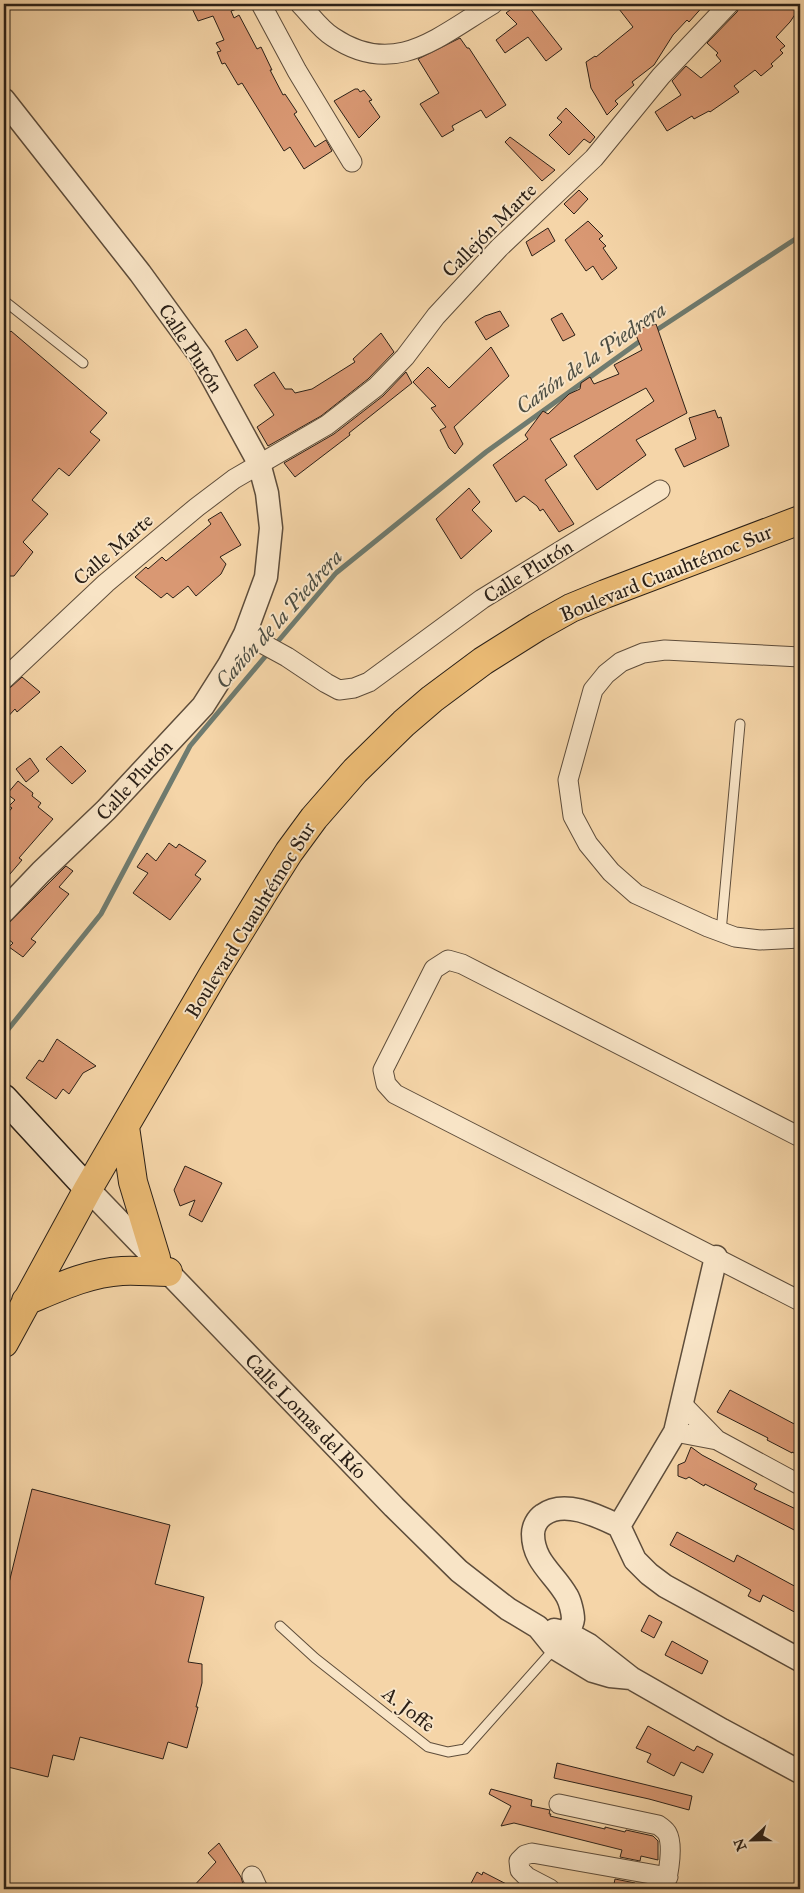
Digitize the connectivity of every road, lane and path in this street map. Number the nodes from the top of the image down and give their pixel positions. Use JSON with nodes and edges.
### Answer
{"nodes":[{"id":1,"x":260,"y":4,"type":"edge"},
{"id":2,"x":300,"y":4,"type":"edge"},
{"id":3,"x":493,"y":4,"type":"edge"},
{"id":4,"x":729,"y":4,"type":"edge"},
{"id":5,"x":4,"y":100,"type":"edge"},
{"id":6,"x":352,"y":162,"type":"dead end"},
{"id":7,"x":4,"y":302,"type":"edge"},
{"id":8,"x":83,"y":363,"type":"dead end"},
{"id":9,"x":260,"y":463,"type":"junction"},
{"id":10,"x":660,"y":490,"type":"dead end"},
{"id":11,"x":800,"y":520,"type":"edge"},
{"id":12,"x":245,"y":634,"type":"junction"},
{"id":13,"x":800,"y":657,"type":"edge"},
{"id":14,"x":4,"y":680,"type":"edge"},
{"id":15,"x":740,"y":724,"type":"dead end"},
{"id":16,"x":4,"y":911,"type":"edge"},
{"id":17,"x":721,"y":932,"type":"junction"},
{"id":18,"x":800,"y":938,"type":"edge"},
{"id":19,"x":4,"y":1098,"type":"edge"},
{"id":20,"x":125,"y":1128,"type":"junction"},
{"id":21,"x":800,"y":1136,"type":"edge"},
{"id":22,"x":88,"y":1189,"type":"junction"},
{"id":23,"x":716,"y":1257,"type":"junction"},
{"id":24,"x":162,"y":1265,"type":"junction"},
{"id":25,"x":26,"y":1301,"type":"junction"},
{"id":26,"x":800,"y":1301,"type":"edge"},
{"id":27,"x":4,"y":1343,"type":"edge"},
{"id":28,"x":682,"y":1404,"type":"junction"},
{"id":29,"x":675,"y":1432,"type":"junction"},
{"id":30,"x":717,"y":1440,"type":"junction"},
{"id":31,"x":800,"y":1485,"type":"edge"},
{"id":32,"x":619,"y":1526,"type":"junction"},
{"id":33,"x":634,"y":1560,"type":"junction"},
{"id":34,"x":280,"y":1626,"type":"dead end"},
{"id":35,"x":561,"y":1640,"type":"junction"},
{"id":36,"x":800,"y":1646,"type":"edge"},
{"id":37,"x":800,"y":1660,"type":"edge"},
{"id":38,"x":800,"y":1772,"type":"edge"},
{"id":39,"x":559,"y":1804,"type":"dead end"},
{"id":40,"x":666,"y":1883,"type":"edge"},
{"id":41,"x":550,"y":1889,"type":"edge"}],
"edges":[{"from":1,"to":6,"type":"street"},
{"from":2,"to":3,"type":"street"},
{"from":4,"to":9,"type":"street","name":"Callejón Marte"},
{"from":5,"to":9,"type":"street","name":"Calle Plutón"},
{"from":7,"to":8,"type":"lane"},
{"from":9,"to":12,"type":"street","name":"Calle Plutón"},
{"from":9,"to":14,"type":"street","name":"Calle Marte"},
{"from":10,"to":12,"type":"street","name":"Calle Plutón"},
{"from":11,"to":20,"type":"main road","name":"Boulevard Cuauhtémoc Sur"},
{"from":12,"to":16,"type":"street","name":"Calle Plutón"},
{"from":13,"to":17,"type":"street"},
{"from":15,"to":17,"type":"lane"},
{"from":17,"to":18,"type":"street"},
{"from":19,"to":22,"type":"main road"},
{"from":20,"to":22,"type":"main road","name":"Boulevard Cuauhtémoc Sur"},
{"from":20,"to":24,"type":"main road"},
{"from":21,"to":23,"type":"street"},
{"from":22,"to":24,"type":"street","name":"Calle Lomas del Río"},
{"from":22,"to":25,"type":"main road","name":"Boulevard Cuauhtémoc Sur"},
{"from":23,"to":26,"type":"street"},
{"from":23,"to":28,"type":"street"},
{"from":24,"to":25,"type":"main road"},
{"from":24,"to":35,"type":"street","name":"Calle Lomas del Río"},
{"from":25,"to":27,"type":"main road","name":"Boulevard Cuauhtémoc Sur"},
{"from":28,"to":29,"type":"street"},
{"from":28,"to":30,"type":"street"},
{"from":29,"to":30,"type":"street"},
{"from":29,"to":32,"type":"street"},
{"from":30,"to":31,"type":"street"},
{"from":32,"to":33,"type":"street"},
{"from":32,"to":35,"type":"street"},
{"from":33,"to":36,"type":"street"},
{"from":33,"to":37,"type":"street"},
{"from":34,"to":35,"type":"lane","name":"A. Joffe"},
{"from":35,"to":38,"type":"street","name":"Calle Lomas del Río"},
{"from":39,"to":40,"type":"street"},
{"from":40,"to":41,"type":"street"}]}
